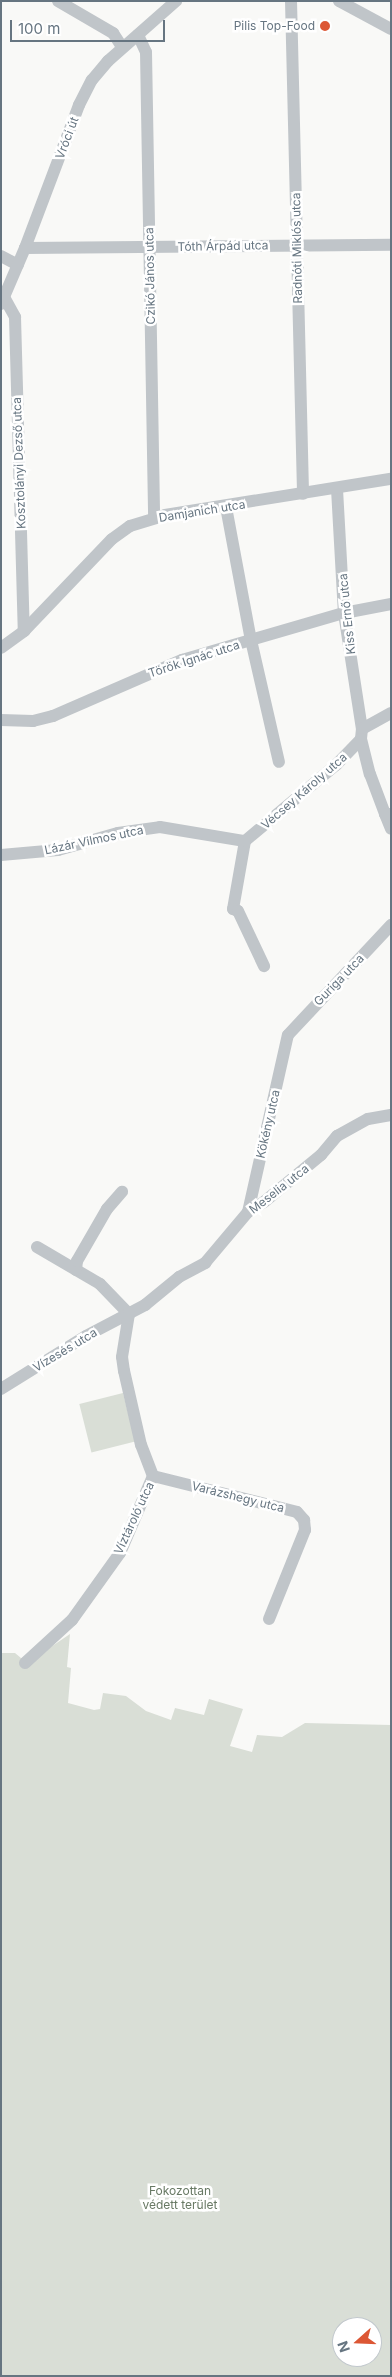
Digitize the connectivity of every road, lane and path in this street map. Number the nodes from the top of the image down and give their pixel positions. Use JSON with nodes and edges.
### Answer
{"nodes":[{"id":1,"x":58,"y":1,"type":"edge"},
{"id":2,"x":176,"y":1,"type":"edge"},
{"id":3,"x":291,"y":1,"type":"edge"},
{"id":4,"x":339,"y":1,"type":"edge"},
{"id":5,"x":391,"y":30,"type":"edge"},
{"id":6,"x":138,"y":35,"type":"junction"},
{"id":7,"x":122,"y":47,"type":"junction"},
{"id":8,"x":296,"y":244,"type":"junction"},
{"id":9,"x":391,"y":245,"type":"edge"},
{"id":10,"x":25,"y":248,"type":"junction"},
{"id":11,"x":150,"y":248,"type":"junction"},
{"id":12,"x":1,"y":256,"type":"edge"},
{"id":13,"x":18,"y":265,"type":"junction"},
{"id":14,"x":3,"y":300,"type":"edge"},
{"id":15,"x":391,"y":479,"type":"edge"},
{"id":16,"x":337,"y":489,"type":"junction"},
{"id":17,"x":304,"y":494,"type":"junction"},
{"id":18,"x":226,"y":507,"type":"junction"},
{"id":19,"x":154,"y":518,"type":"junction"},
{"id":20,"x":391,"y":604,"type":"edge"},
{"id":21,"x":344,"y":613,"type":"junction"},
{"id":22,"x":24,"y":631,"type":"junction"},
{"id":23,"x":251,"y":640,"type":"junction"},
{"id":24,"x":1,"y":648,"type":"edge"},
{"id":25,"x":391,"y":713,"type":"edge"},
{"id":26,"x":1,"y":720,"type":"edge"},
{"id":27,"x":362,"y":734,"type":"junction"},
{"id":28,"x":279,"y":762,"type":"dead end"},
{"id":29,"x":388,"y":814,"type":"edge"},
{"id":30,"x":391,"y":829,"type":"edge"},
{"id":31,"x":245,"y":841,"type":"junction"},
{"id":32,"x":1,"y":855,"type":"edge"},
{"id":33,"x":391,"y":925,"type":"edge"},
{"id":34,"x":264,"y":966,"type":"dead end"},
{"id":35,"x":288,"y":1035,"type":"joint"},
{"id":36,"x":391,"y":1116,"type":"edge"},
{"id":37,"x":122,"y":1192,"type":"dead end"},
{"id":38,"x":248,"y":1212,"type":"junction"},
{"id":39,"x":37,"y":1247,"type":"dead end"},
{"id":40,"x":76,"y":1270,"type":"junction"},
{"id":41,"x":129,"y":1314,"type":"junction"},
{"id":42,"x":1,"y":1389,"type":"edge"},
{"id":43,"x":153,"y":1476,"type":"junction"},
{"id":44,"x":270,"y":1619,"type":"dead end"},
{"id":45,"x":25,"y":1663,"type":"dead end"}],
"edges":[{"from":1,"to":7,"type":"street"},
{"from":2,"to":6,"type":"street","name":"Vróci út"},
{"from":3,"to":8,"type":"street","name":"Radnóti Miklós utca"},
{"from":4,"to":5,"type":"street"},
{"from":6,"to":7,"type":"street","name":"Vróci út"},
{"from":6,"to":11,"type":"street","name":"Czikó János utca"},
{"from":7,"to":10,"type":"street","name":"Vróci út"},
{"from":8,"to":9,"type":"street","name":"Tóth Árpád utca"},
{"from":8,"to":11,"type":"street","name":"Tóth Árpád utca"},
{"from":8,"to":17,"type":"street","name":"Radnóti Miklós utca"},
{"from":10,"to":11,"type":"street","name":"Tóth Árpád utca"},
{"from":10,"to":13,"type":"street","name":"Vróci út"},
{"from":11,"to":19,"type":"street","name":"Czikó János utca"},
{"from":12,"to":13,"type":"street"},
{"from":13,"to":14,"type":"street","name":"Vróci út"},
{"from":14,"to":22,"type":"street","name":"Kosztolányi Dezső utca"},
{"from":15,"to":16,"type":"street","name":"Damjanich utca"},
{"from":16,"to":17,"type":"street","name":"Damjanich utca"},
{"from":16,"to":21,"type":"street","name":"Kiss Ernő utca"},
{"from":17,"to":18,"type":"street","name":"Damjanich utca"},
{"from":18,"to":19,"type":"street","name":"Damjanich utca"},
{"from":18,"to":23,"type":"street"},
{"from":19,"to":22,"type":"street","name":"Damjanich utca"},
{"from":20,"to":21,"type":"street","name":"Török Ignác utca"},
{"from":21,"to":23,"type":"street","name":"Török Ignác utca"},
{"from":21,"to":27,"type":"street","name":"Kiss Ernő utca"},
{"from":22,"to":24,"type":"street","name":"Damjanich utca"},
{"from":23,"to":26,"type":"street","name":"Török Ignác utca"},
{"from":23,"to":28,"type":"street"},
{"from":25,"to":27,"type":"street","name":"Vécsey Károly utca"},
{"from":27,"to":29,"type":"street","name":"Kiss Ernő utca"},
{"from":27,"to":31,"type":"street","name":"Vécsey Károly utca"},
{"from":29,"to":30,"type":"street"},
{"from":31,"to":32,"type":"street","name":"Lázár Vilmos utca"},
{"from":31,"to":34,"type":"street"},
{"from":33,"to":35,"type":"street","name":"Guriga utca"},
{"from":35,"to":38,"type":"street","name":"Kökény utca"},
{"from":36,"to":38,"type":"street","name":"Meselia utca"},
{"from":37,"to":40,"type":"street"},
{"from":38,"to":41,"type":"street","name":"Meselia utca"},
{"from":39,"to":40,"type":"street"},
{"from":40,"to":41,"type":"street"},
{"from":41,"to":42,"type":"street","name":"Vízesés utca"},
{"from":41,"to":43,"type":"street","name":"Víztároló utca"},
{"from":43,"to":44,"type":"street","name":"Varázshegy utca"},
{"from":43,"to":45,"type":"street","name":"Víztároló utca"}]}
